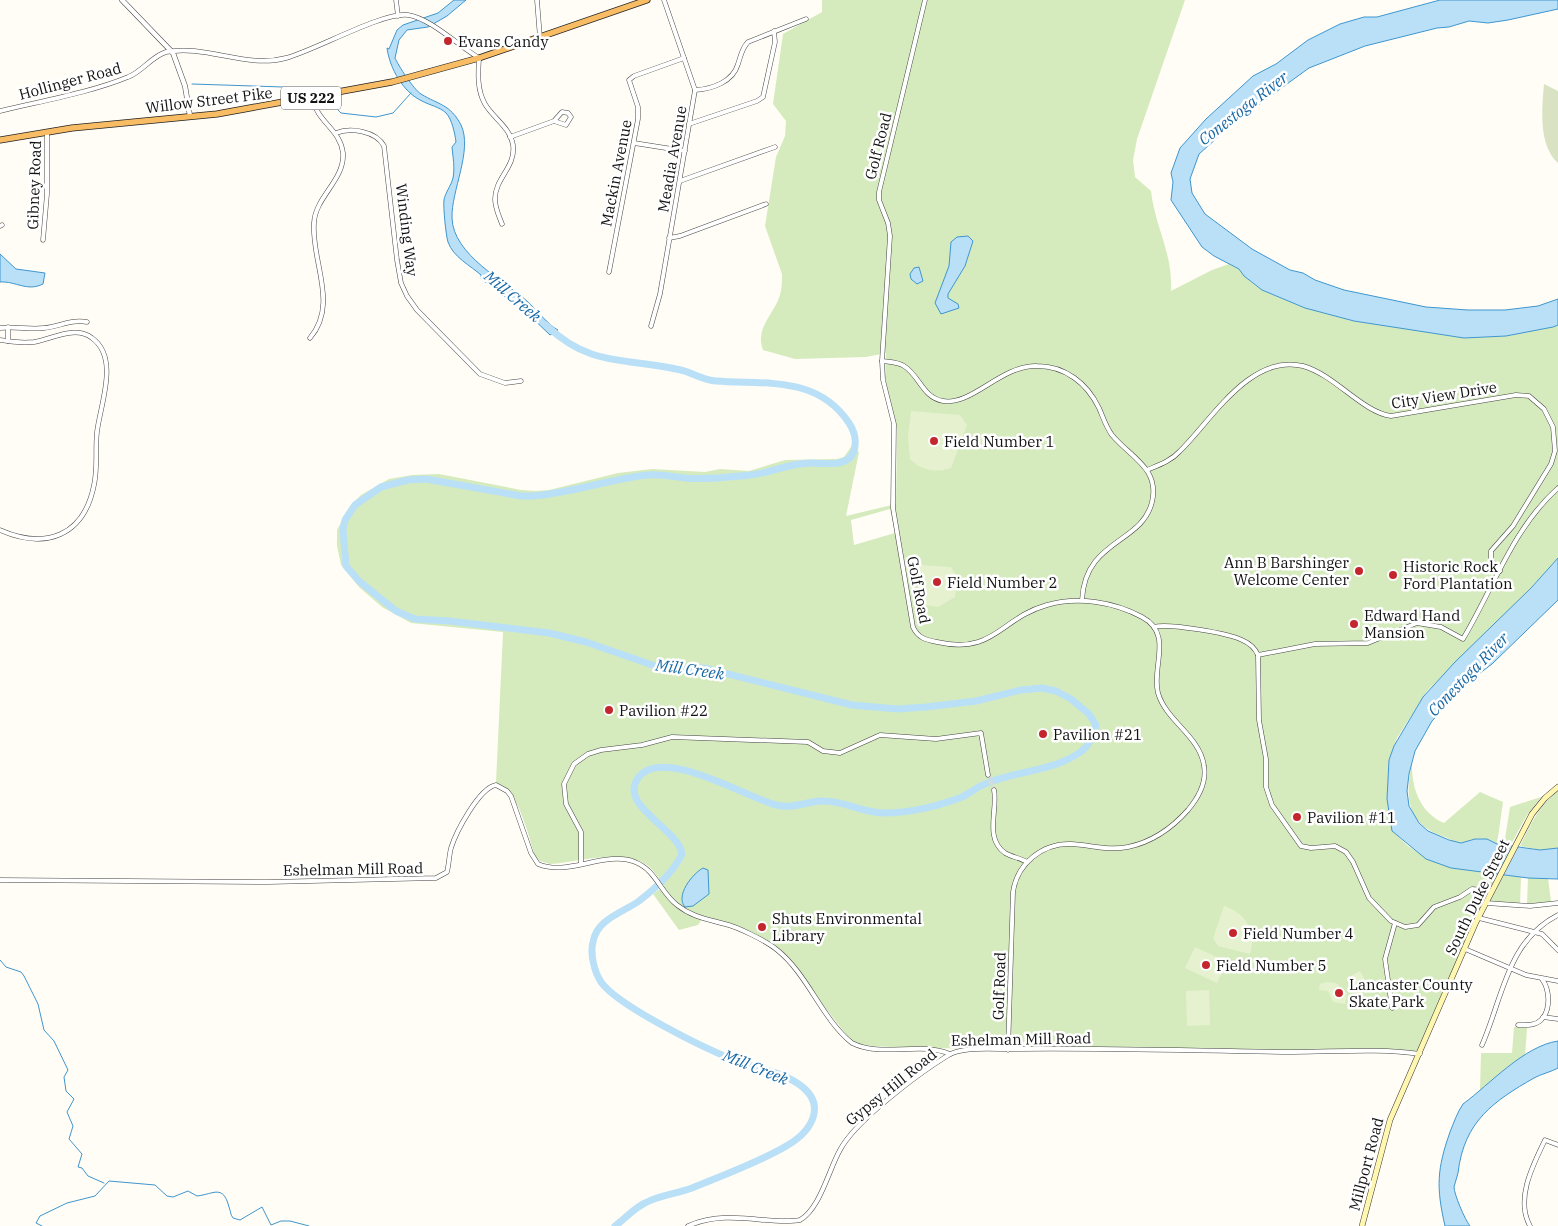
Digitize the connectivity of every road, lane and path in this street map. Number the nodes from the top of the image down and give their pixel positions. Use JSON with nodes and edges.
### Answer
{"nodes":[{"id":1,"x":122,"y":0,"type":"edge"},
{"id":2,"x":396,"y":0,"type":"edge"},
{"id":3,"x":537,"y":0,"type":"edge"},
{"id":4,"x":647,"y":0,"type":"edge"},
{"id":5,"x":664,"y":0,"type":"edge"},
{"id":6,"x":925,"y":0,"type":"edge"},
{"id":7,"x":398,"y":16,"type":"junction"},
{"id":8,"x":806,"y":19,"type":"dead end"},
{"id":9,"x":774,"y":31,"type":"junction"},
{"id":10,"x":540,"y":38,"type":"junction"},
{"id":11,"x":172,"y":53,"type":"junction"},
{"id":12,"x":479,"y":58,"type":"junction"},
{"id":13,"x":684,"y":58,"type":"junction"},
{"id":14,"x":695,"y":90,"type":"junction"},
{"id":15,"x":312,"y":98,"type":"junction"},
{"id":16,"x":0,"y":111,"type":"edge"},
{"id":17,"x":190,"y":116,"type":"junction"},
{"id":18,"x":554,"y":121,"type":"dead end"},
{"id":19,"x":690,"y":124,"type":"junction"},
{"id":20,"x":47,"y":132,"type":"junction"},
{"id":21,"x":336,"y":133,"type":"junction"},
{"id":22,"x":510,"y":137,"type":"junction"},
{"id":23,"x":0,"y":140,"type":"edge"},
{"id":24,"x":634,"y":143,"type":"junction"},
{"id":25,"x":775,"y":147,"type":"dead end"},
{"id":26,"x":685,"y":150,"type":"junction"},
{"id":27,"x":680,"y":181,"type":"junction"},
{"id":28,"x":766,"y":204,"type":"dead end"},
{"id":29,"x":502,"y":224,"type":"dead end"},
{"id":30,"x":669,"y":238,"type":"junction"},
{"id":31,"x":43,"y":240,"type":"dead end"},
{"id":32,"x":609,"y":272,"type":"dead end"},
{"id":33,"x":87,"y":322,"type":"dead end"},
{"id":34,"x":651,"y":326,"type":"dead end"},
{"id":35,"x":8,"y":327,"type":"junction"},
{"id":36,"x":0,"y":328,"type":"edge"},
{"id":37,"x":310,"y":338,"type":"dead end"},
{"id":38,"x":0,"y":340,"type":"edge"},
{"id":39,"x":8,"y":341,"type":"junction"},
{"id":40,"x":882,"y":361,"type":"junction"},
{"id":41,"x":521,"y":381,"type":"dead end"},
{"id":42,"x":1148,"y":470,"type":"junction"},
{"id":43,"x":1558,"y":488,"type":"edge"},
{"id":44,"x":0,"y":530,"type":"edge"},
{"id":45,"x":1500,"y":571,"type":"junction"},
{"id":46,"x":1082,"y":600,"type":"junction"},
{"id":47,"x":1154,"y":627,"type":"junction"},
{"id":48,"x":1258,"y":655,"type":"junction"},
{"id":49,"x":988,"y":774,"type":"tunnel mouth"},
{"id":50,"x":1558,"y":787,"type":"edge"},
{"id":51,"x":994,"y":790,"type":"tunnel mouth"},
{"id":52,"x":1027,"y":862,"type":"junction"},
{"id":53,"x":581,"y":863,"type":"junction"},
{"id":54,"x":0,"y":880,"type":"edge"},
{"id":55,"x":1492,"y":891,"type":"junction"},
{"id":56,"x":1486,"y":903,"type":"junction"},
{"id":57,"x":1558,"y":903,"type":"edge"},
{"id":58,"x":1558,"y":915,"type":"edge"},
{"id":59,"x":1479,"y":918,"type":"junction"},
{"id":60,"x":1395,"y":923,"type":"junction"},
{"id":61,"x":1534,"y":932,"type":"junction"},
{"id":62,"x":1465,"y":949,"type":"junction"},
{"id":63,"x":1558,"y":950,"type":"edge"},
{"id":64,"x":1509,"y":969,"type":"junction"},
{"id":65,"x":1542,"y":979,"type":"junction"},
{"id":66,"x":1558,"y":981,"type":"edge"},
{"id":67,"x":1392,"y":1008,"type":"dead end"},
{"id":68,"x":1543,"y":1017,"type":"junction"},
{"id":69,"x":1558,"y":1019,"type":"edge"},
{"id":70,"x":1518,"y":1025,"type":"dead end"},
{"id":71,"x":1482,"y":1044,"type":"dead end"},
{"id":72,"x":1008,"y":1050,"type":"junction"},
{"id":73,"x":950,"y":1054,"type":"junction"},
{"id":74,"x":1420,"y":1054,"type":"junction"},
{"id":75,"x":1558,"y":1145,"type":"edge"},
{"id":76,"x":688,"y":1226,"type":"edge"},
{"id":77,"x":1362,"y":1226,"type":"edge"},
{"id":78,"x":1530,"y":1226,"type":"edge"}],
"edges":[{"from":1,"to":11,"type":"street"},
{"from":2,"to":7,"type":"street"},
{"from":3,"to":10,"type":"street"},
{"from":4,"to":10,"type":"highway","name":"Willow Street Pike","number":"US 222"},
{"from":5,"to":13,"type":"street","name":"Meadia Avenue"},
{"from":6,"to":40,"type":"street","name":"Golf Road"},
{"from":7,"to":11,"type":"street","name":"Hollinger Road"},
{"from":7,"to":12,"type":"street","name":"Hollinger Road"},
{"from":8,"to":9,"type":"street"},
{"from":9,"to":14,"type":"street"},
{"from":9,"to":19,"type":"street"},
{"from":10,"to":12,"type":"highway","name":"Willow Street Pike","number":"US 222"},
{"from":11,"to":16,"type":"street","name":"Hollinger Road"},
{"from":11,"to":17,"type":"street"},
{"from":12,"to":15,"type":"highway","name":"Willow Street Pike","number":"US 222"},
{"from":12,"to":22,"type":"street"},
{"from":13,"to":14,"type":"street","name":"Meadia Avenue"},
{"from":13,"to":24,"type":"street","name":"Mackin Avenue"},
{"from":14,"to":19,"type":"street","name":"Meadia Avenue"},
{"from":15,"to":17,"type":"highway","name":"Willow Street Pike","number":"US 222"},
{"from":15,"to":21,"type":"street"},
{"from":17,"to":20,"type":"highway","name":"Willow Street Pike","number":"US 222"},
{"from":18,"to":22,"type":"street"},
{"from":19,"to":26,"type":"street","name":"Meadia Avenue"},
{"from":20,"to":23,"type":"highway","name":"Willow Street Pike","number":"US 222"},
{"from":20,"to":31,"type":"street","name":"Gibney Road"},
{"from":21,"to":37,"type":"street"},
{"from":21,"to":41,"type":"street","name":"Winding Way"},
{"from":22,"to":29,"type":"street"},
{"from":24,"to":26,"type":"street"},
{"from":24,"to":32,"type":"street","name":"Mackin Avenue"},
{"from":25,"to":27,"type":"street"},
{"from":26,"to":27,"type":"street","name":"Meadia Avenue"},
{"from":27,"to":30,"type":"street","name":"Meadia Avenue"},
{"from":28,"to":30,"type":"street"},
{"from":30,"to":34,"type":"street","name":"Meadia Avenue"},
{"from":33,"to":35,"type":"street"},
{"from":35,"to":36,"type":"street"},
{"from":35,"to":39,"type":"street"},
{"from":38,"to":39,"type":"street"},
{"from":39,"to":44,"type":"street"},
{"from":40,"to":42,"type":"street"},
{"from":40,"to":46,"type":"street","name":"Golf Road"},
{"from":42,"to":45,"type":"street","name":"City View Drive"},
{"from":42,"to":46,"type":"street"},
{"from":43,"to":45,"type":"street"},
{"from":45,"to":48,"type":"street"},
{"from":46,"to":47,"type":"street","name":"Golf Road"},
{"from":47,"to":48,"type":"street"},
{"from":47,"to":52,"type":"street","name":"Golf Road"},
{"from":48,"to":60,"type":"street"},
{"from":49,"to":53,"type":"street"},
{"from":50,"to":55,"type":"main road","name":"South Duke Street"},
{"from":51,"to":52,"type":"street"},
{"from":52,"to":72,"type":"street","name":"Golf Road"},
{"from":53,"to":54,"type":"street","name":"Eshelman Mill Road"},
{"from":53,"to":73,"type":"street","name":"Eshelman Mill Road"},
{"from":55,"to":56,"type":"main road","name":"South Duke Street"},
{"from":55,"to":60,"type":"street"},
{"from":56,"to":57,"type":"street"},
{"from":56,"to":59,"type":"main road","name":"South Duke Street"},
{"from":58,"to":61,"type":"street"},
{"from":59,"to":61,"type":"street"},
{"from":59,"to":62,"type":"main road","name":"South Duke Street"},
{"from":60,"to":67,"type":"street"},
{"from":61,"to":63,"type":"street"},
{"from":61,"to":64,"type":"street"},
{"from":62,"to":64,"type":"street"},
{"from":62,"to":74,"type":"main road","name":"South Duke Street"},
{"from":64,"to":65,"type":"street"},
{"from":64,"to":71,"type":"street"},
{"from":65,"to":66,"type":"street"},
{"from":65,"to":68,"type":"street"},
{"from":68,"to":69,"type":"street"},
{"from":68,"to":70,"type":"street"},
{"from":72,"to":73,"type":"street","name":"Eshelman Mill Road"},
{"from":72,"to":74,"type":"street","name":"Eshelman Mill Road"},
{"from":73,"to":76,"type":"street","name":"Gypsy Hill Road"},
{"from":74,"to":77,"type":"main road","name":"Millport Road"},
{"from":75,"to":78,"type":"street"}]}
